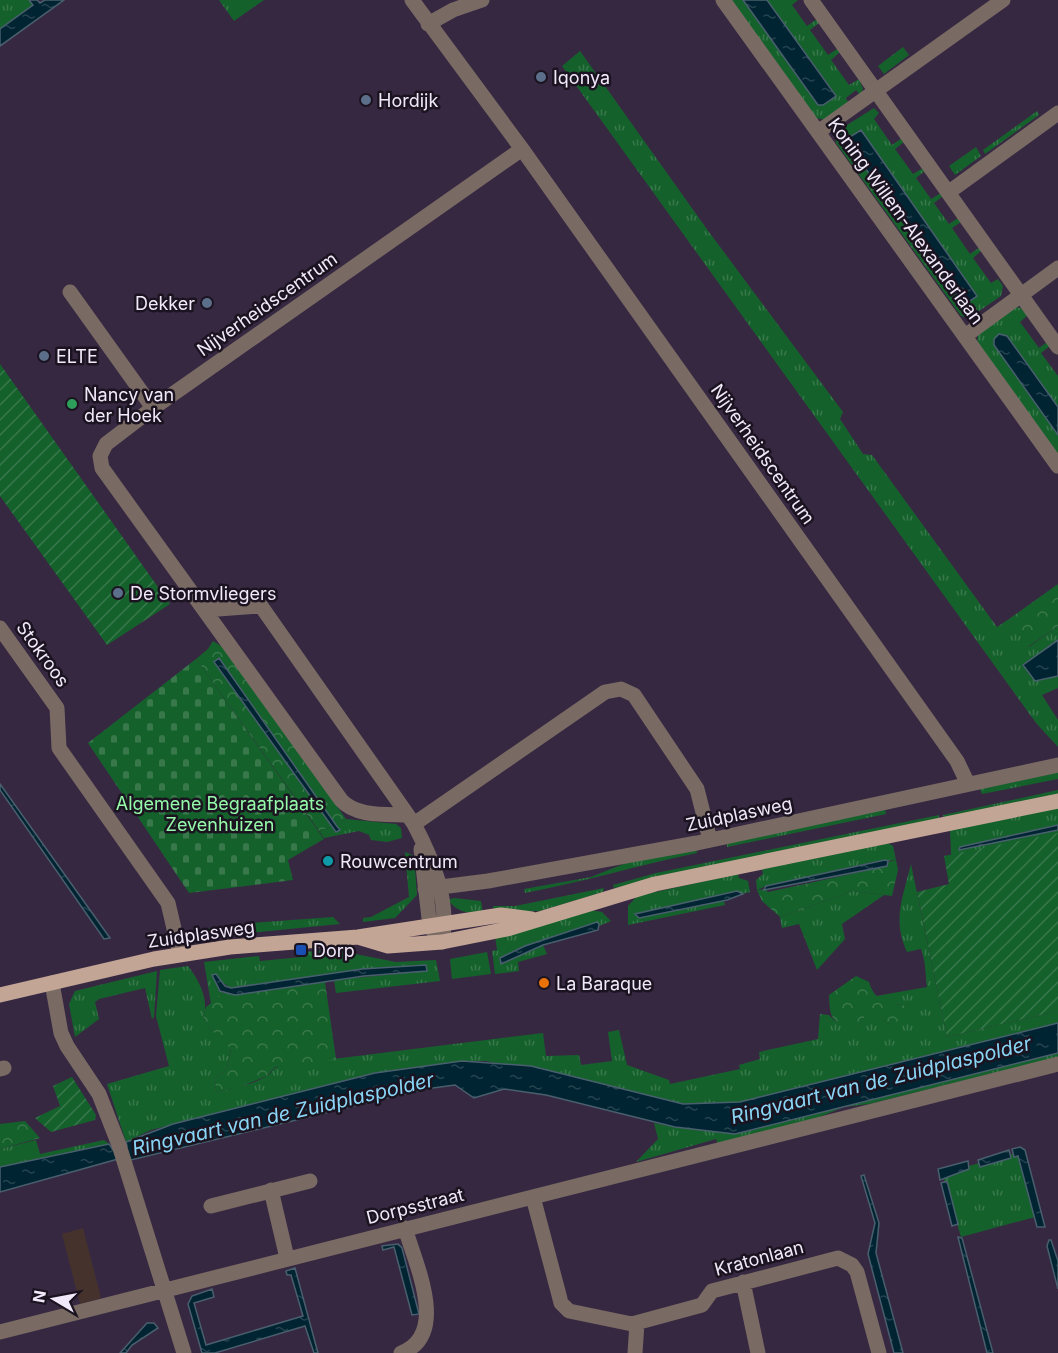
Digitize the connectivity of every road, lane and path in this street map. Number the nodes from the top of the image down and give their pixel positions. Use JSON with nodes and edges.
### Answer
{"nodes":[{"id":1,"x":412,"y":0,"type":"edge"},
{"id":2,"x":482,"y":0,"type":"edge"},
{"id":3,"x":723,"y":0,"type":"edge"},
{"id":4,"x":811,"y":0,"type":"edge"},
{"id":5,"x":1003,"y":0,"type":"edge"},
{"id":6,"x":428,"y":24,"type":"junction"},
{"id":7,"x":876,"y":92,"type":"junction"},
{"id":8,"x":1058,"y":113,"type":"edge"},
{"id":9,"x":818,"y":132,"type":"junction"},
{"id":10,"x":522,"y":148,"type":"junction"},
{"id":11,"x":949,"y":192,"type":"junction"},
{"id":12,"x":1058,"y":268,"type":"edge"},
{"id":13,"x":70,"y":292,"type":"dead end"},
{"id":14,"x":1020,"y":296,"type":"junction"},
{"id":15,"x":965,"y":336,"type":"junction"},
{"id":16,"x":1058,"y":347,"type":"edge"},
{"id":17,"x":153,"y":408,"type":"junction"},
{"id":18,"x":1058,"y":466,"type":"edge"},
{"id":19,"x":204,"y":610,"type":"junction"},
{"id":20,"x":0,"y":628,"type":"edge"},
{"id":21,"x":1058,"y":765,"type":"edge"},
{"id":22,"x":968,"y":783,"type":"junction"},
{"id":23,"x":1058,"y":801,"type":"edge"},
{"id":24,"x":414,"y":825,"type":"junction"},
{"id":25,"x":710,"y":840,"type":"junction"},
{"id":26,"x":433,"y":888,"type":"junction"},
{"id":27,"x":535,"y":919,"type":"junction"},
{"id":28,"x":438,"y":925,"type":"junction"},
{"id":29,"x":358,"y":937,"type":"junction"},
{"id":30,"x":442,"y":942,"type":"junction"},
{"id":31,"x":180,"y":954,"type":"junction"},
{"id":32,"x":52,"y":983,"type":"junction"},
{"id":33,"x":0,"y":996,"type":"edge"},
{"id":34,"x":1058,"y":1064,"type":"edge"},
{"id":35,"x":310,"y":1181,"type":"dead end"},
{"id":36,"x":271,"y":1190,"type":"junction"},
{"id":37,"x":533,"y":1197,"type":"junction"},
{"id":38,"x":211,"y":1206,"type":"dead end"},
{"id":39,"x":405,"y":1228,"type":"junction"},
{"id":40,"x":287,"y":1258,"type":"junction"},
{"id":41,"x":743,"y":1282,"type":"junction"},
{"id":42,"x":165,"y":1289,"type":"junction"},
{"id":43,"x":638,"y":1323,"type":"junction"},
{"id":44,"x":0,"y":1332,"type":"edge"},
{"id":45,"x":184,"y":1353,"type":"edge"},
{"id":46,"x":401,"y":1353,"type":"edge"},
{"id":47,"x":635,"y":1353,"type":"edge"},
{"id":48,"x":758,"y":1353,"type":"edge"},
{"id":49,"x":879,"y":1353,"type":"edge"}],
"edges":[{"from":1,"to":6,"type":"street","name":"Nijverheidscentrum"},
{"from":2,"to":6,"type":"street"},
{"from":3,"to":9,"type":"street","name":"Koning Willem-Alexanderlaan"},
{"from":4,"to":7,"type":"street"},
{"from":5,"to":7,"type":"street"},
{"from":6,"to":10,"type":"street","name":"Nijverheidscentrum"},
{"from":7,"to":9,"type":"street"},
{"from":7,"to":11,"type":"street"},
{"from":8,"to":11,"type":"street"},
{"from":9,"to":15,"type":"street","name":"Koning Willem-Alexanderlaan"},
{"from":10,"to":17,"type":"street","name":"Nijverheidscentrum"},
{"from":10,"to":22,"type":"street","name":"Nijverheidscentrum"},
{"from":11,"to":14,"type":"street"},
{"from":12,"to":14,"type":"street"},
{"from":13,"to":17,"type":"street"},
{"from":14,"to":15,"type":"street"},
{"from":14,"to":16,"type":"street"},
{"from":15,"to":18,"type":"street","name":"Koning Willem-Alexanderlaan"},
{"from":17,"to":19,"type":"street","name":"Nijverheidscentrum"},
{"from":19,"to":24,"type":"street","name":"Nijverheidscentrum"},
{"from":19,"to":24,"type":"street"},
{"from":20,"to":31,"type":"street","name":"Stokroos"},
{"from":21,"to":22,"type":"street","name":"Zuidplasweg"},
{"from":22,"to":25,"type":"street","name":"Zuidplasweg"},
{"from":23,"to":27,"type":"main road","name":"Zuidplasweg"},
{"from":24,"to":25,"type":"street"},
{"from":24,"to":26,"type":"street"},
{"from":25,"to":26,"type":"street","name":"Zuidplasweg"},
{"from":26,"to":28,"type":"street"},
{"from":27,"to":28,"type":"main road","name":"Zuidplasweg"},
{"from":27,"to":30,"type":"main road","name":"Zuidplasweg"},
{"from":28,"to":29,"type":"main road","name":"Zuidplasweg"},
{"from":28,"to":30,"type":"street"},
{"from":29,"to":30,"type":"main road","name":"Zuidplasweg"},
{"from":29,"to":31,"type":"main road","name":"Zuidplasweg"},
{"from":31,"to":32,"type":"main road","name":"Zuidplasweg"},
{"from":32,"to":33,"type":"main road","name":"Zuidplasweg"},
{"from":32,"to":42,"type":"street"},
{"from":34,"to":37,"type":"street","name":"Dorpsstraat"},
{"from":35,"to":36,"type":"street"},
{"from":36,"to":38,"type":"street"},
{"from":36,"to":40,"type":"street"},
{"from":37,"to":39,"type":"street","name":"Dorpsstraat"},
{"from":37,"to":43,"type":"street","name":"Kratonlaan"},
{"from":39,"to":40,"type":"street","name":"Dorpsstraat"},
{"from":39,"to":46,"type":"street"},
{"from":40,"to":42,"type":"street","name":"Dorpsstraat"},
{"from":41,"to":43,"type":"street","name":"Kratonlaan"},
{"from":41,"to":48,"type":"street"},
{"from":41,"to":49,"type":"street","name":"Kratonlaan"},
{"from":42,"to":44,"type":"street","name":"Dorpsstraat"},
{"from":42,"to":45,"type":"street"},
{"from":43,"to":47,"type":"street"}]}
